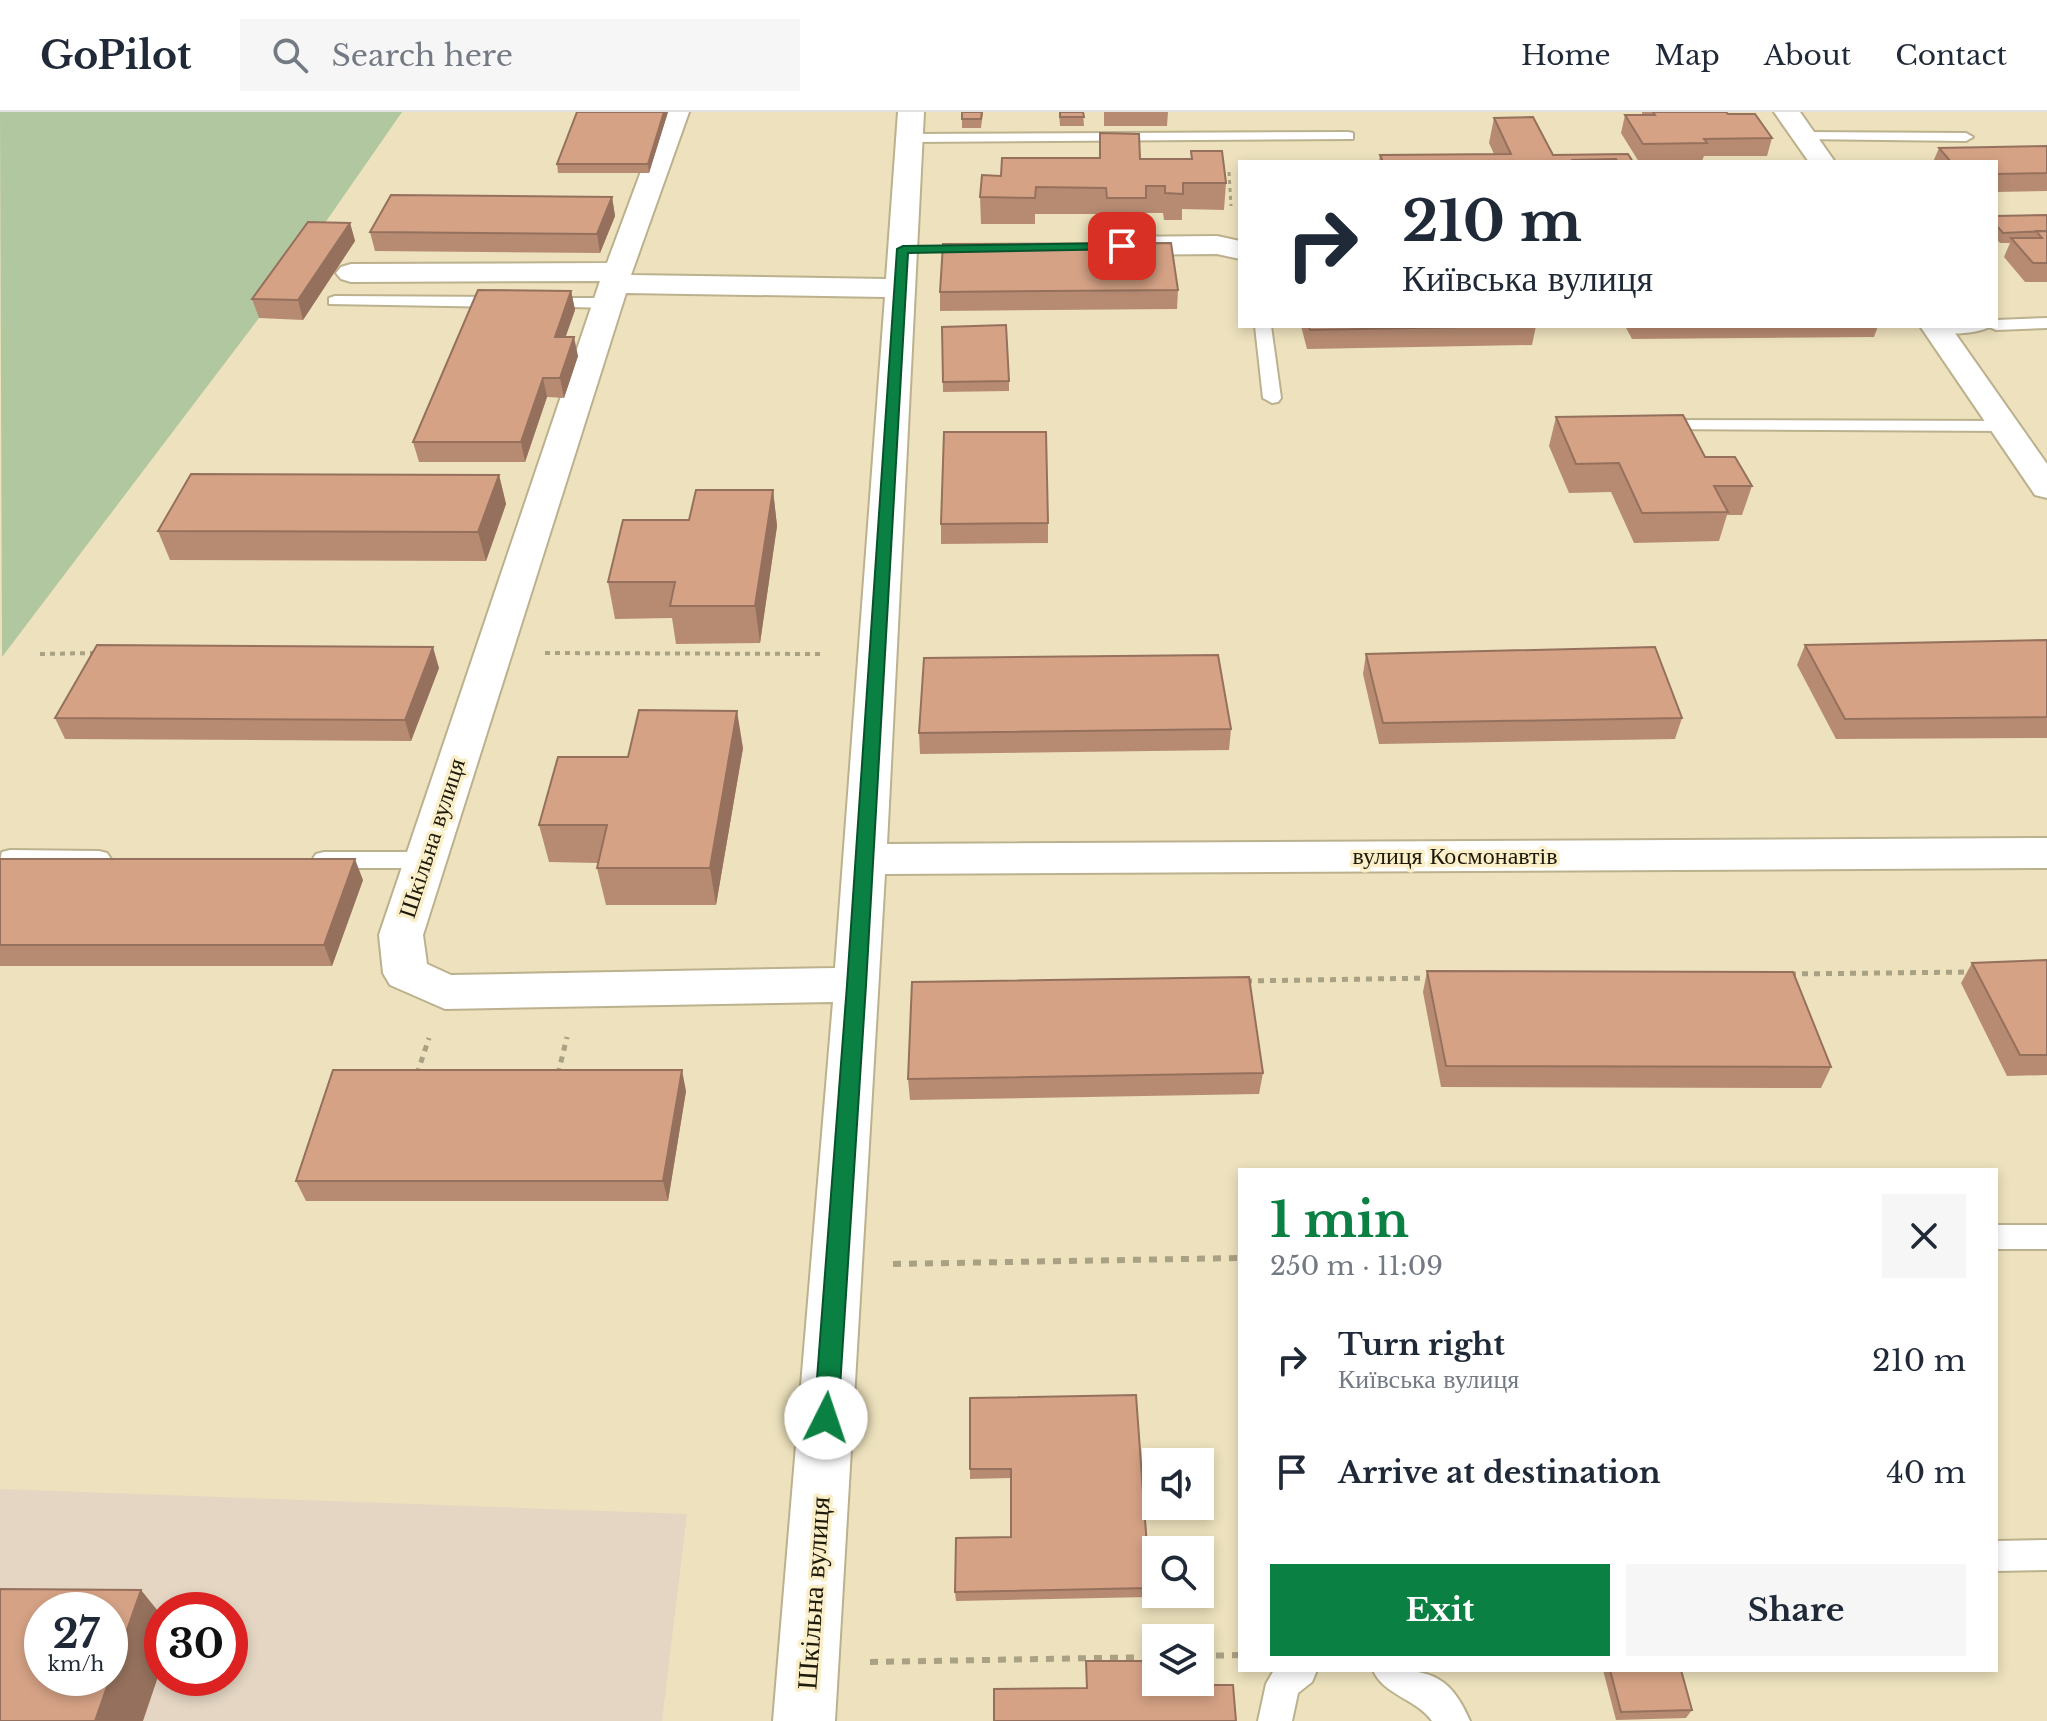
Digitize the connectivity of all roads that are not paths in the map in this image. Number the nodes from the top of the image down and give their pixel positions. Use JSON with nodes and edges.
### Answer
{"nodes":[{"id":1,"x":676,"y":112,"type":"edge"},
{"id":2,"x":1787,"y":112,"type":"edge"},
{"id":3,"x":911,"y":125,"type":"edge"},
{"id":4,"x":1348,"y":136,"type":"dead end"},
{"id":5,"x":1804,"y":136,"type":"junction"},
{"id":6,"x":1966,"y":137,"type":"dead end"},
{"id":7,"x":1821,"y":160,"type":"edge"},
{"id":8,"x":1091,"y":247,"type":"edge"},
{"id":9,"x":1236,"y":248,"type":"edge"},
{"id":10,"x":903,"y":249,"type":"junction"},
{"id":11,"x":934,"y":249,"type":"dead end"},
{"id":12,"x":343,"y":287,"type":"dead end"},
{"id":13,"x":613,"y":287,"type":"junction"},
{"id":14,"x":898,"y":288,"type":"junction"},
{"id":15,"x":2047,"y":323,"type":"edge"},
{"id":16,"x":1998,"y":325,"type":"edge"},
{"id":17,"x":1263,"y":328,"type":"edge"},
{"id":18,"x":1936,"y":328,"type":"edge"},
{"id":19,"x":1272,"y":398,"type":"dead end"},
{"id":20,"x":1632,"y":425,"type":"edge"},
{"id":21,"x":2004,"y":426,"type":"junction"},
{"id":22,"x":2047,"y":488,"type":"edge"},
{"id":23,"x":2047,"y":853,"type":"edge"},
{"id":24,"x":10,"y":858,"type":"edge"},
{"id":25,"x":121,"y":859,"type":"edge"},
{"id":26,"x":863,"y":859,"type":"junction"},
{"id":27,"x":297,"y":860,"type":"edge"},
{"id":28,"x":425,"y":860,"type":"junction"},
{"id":29,"x":857,"y":985,"type":"junction"},
{"id":30,"x":1998,"y":1237,"type":"edge"},
{"id":31,"x":2047,"y":1237,"type":"edge"},
{"id":32,"x":2047,"y":1555,"type":"edge"},
{"id":33,"x":1998,"y":1556,"type":"edge"},
{"id":34,"x":1298,"y":1672,"type":"edge"},
{"id":35,"x":1393,"y":1672,"type":"edge"},
{"id":36,"x":804,"y":1721,"type":"edge"},
{"id":37,"x":1275,"y":1721,"type":"edge"},
{"id":38,"x":1453,"y":1721,"type":"edge"}],
"edges":[{"from":1,"to":13,"type":"street","name":"Шкільна вулиця"},
{"from":2,"to":5,"type":"street"},
{"from":3,"to":4,"type":"lane"},
{"from":3,"to":10,"type":"street","name":"Шкільна вулиця"},
{"from":5,"to":6,"type":"lane"},
{"from":5,"to":7,"type":"street"},
{"from":8,"to":9,"type":"street"},
{"from":10,"to":11,"type":"street"},
{"from":10,"to":14,"type":"street","name":"Шкільна вулиця"},
{"from":12,"to":13,"type":"street"},
{"from":13,"to":14,"type":"street"},
{"from":13,"to":28,"type":"street","name":"Шкільна вулиця"},
{"from":14,"to":26,"type":"street","name":"Шкільна вулиця"},
{"from":15,"to":16,"type":"lane"},
{"from":17,"to":19,"type":"lane"},
{"from":18,"to":21,"type":"street"},
{"from":20,"to":21,"type":"lane"},
{"from":21,"to":22,"type":"street"},
{"from":23,"to":26,"type":"street","name":"вулиця Космонавтів"},
{"from":24,"to":25,"type":"lane"},
{"from":26,"to":29,"type":"street","name":"Шкільна вулиця"},
{"from":27,"to":28,"type":"lane"},
{"from":28,"to":29,"type":"street","name":"Шкільна вулиця"},
{"from":29,"to":36,"type":"street","name":"Шкільна вулиця"},
{"from":30,"to":31,"type":"lane"},
{"from":32,"to":33,"type":"lane"},
{"from":34,"to":37,"type":"lane"},
{"from":35,"to":38,"type":"lane"}]}
